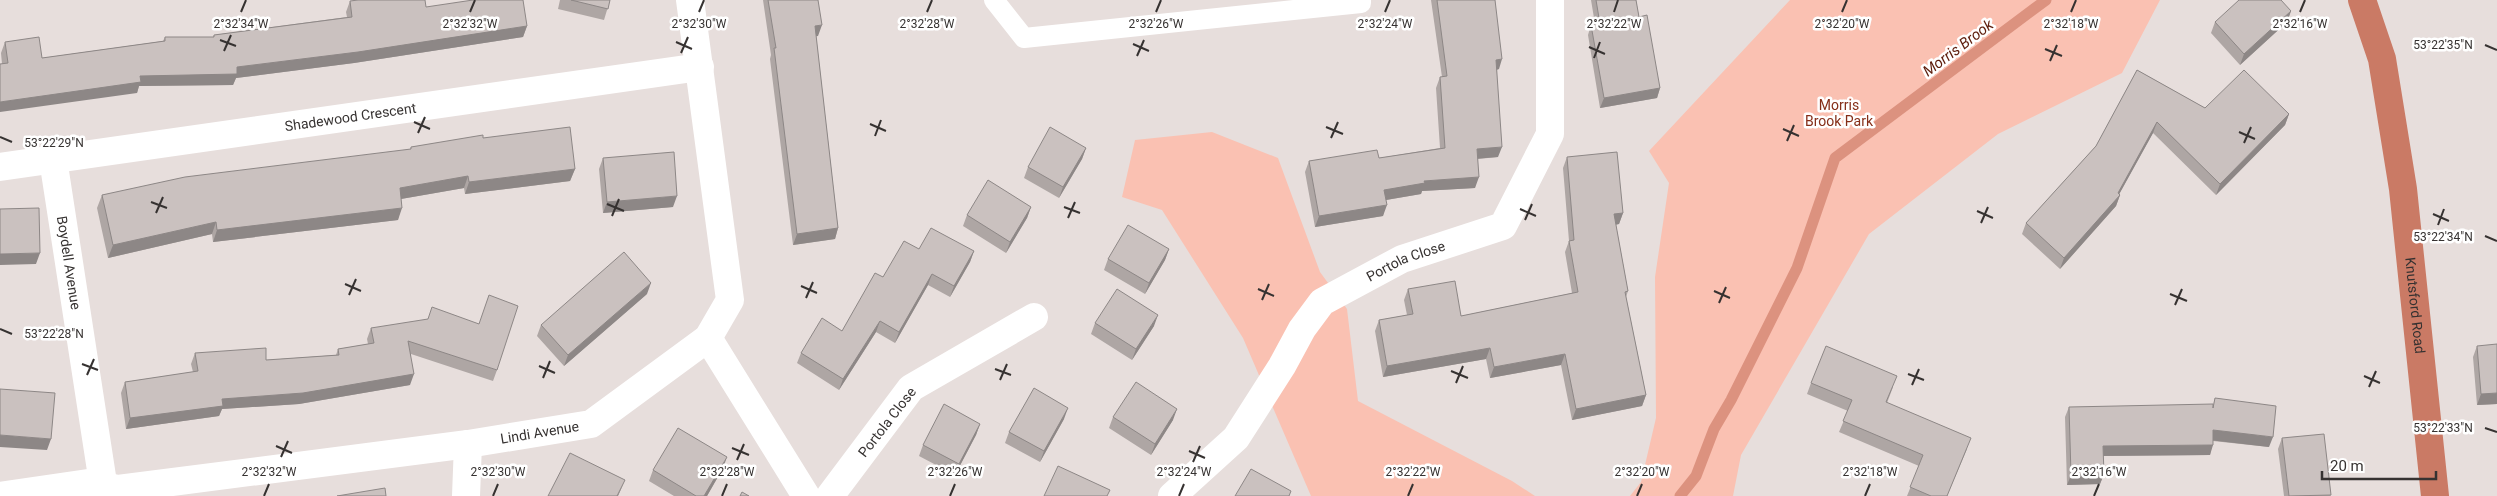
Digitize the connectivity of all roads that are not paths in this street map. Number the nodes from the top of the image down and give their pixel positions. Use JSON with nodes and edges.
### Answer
{"nodes":[{"id":1,"x":690,"y":0,"type":"edge"},
{"id":2,"x":994,"y":0,"type":"edge"},
{"id":3,"x":1361,"y":0,"type":"edge"},
{"id":4,"x":1550,"y":0,"type":"edge"},
{"id":5,"x":2362,"y":0,"type":"edge"},
{"id":6,"x":700,"y":67,"type":"junction"},
{"id":7,"x":53,"y":159,"type":"junction"},
{"id":8,"x":0,"y":166,"type":"edge"},
{"id":9,"x":1034,"y":317,"type":"dead end"},
{"id":10,"x":708,"y":338,"type":"junction"},
{"id":11,"x":468,"y":444,"type":"junction"},
{"id":12,"x":104,"y":491,"type":"edge"},
{"id":13,"x":0,"y":496,"type":"edge"},
{"id":14,"x":466,"y":496,"type":"edge"},
{"id":15,"x":806,"y":496,"type":"edge"},
{"id":16,"x":830,"y":496,"type":"edge"},
{"id":17,"x":1172,"y":496,"type":"edge"},
{"id":18,"x":2435,"y":496,"type":"edge"}],
"edges":[{"from":1,"to":6,"type":"street","name":"Lindi Avenue"},
{"from":2,"to":3,"type":"lane"},
{"from":4,"to":17,"type":"street","name":"Portola Close"},
{"from":5,"to":18,"type":"highway","name":"Knutsford Road"},
{"from":6,"to":7,"type":"street","name":"Shadewood Crescent"},
{"from":6,"to":10,"type":"street","name":"Lindi Avenue"},
{"from":7,"to":8,"type":"street","name":"Shadewood Crescent"},
{"from":7,"to":12,"type":"street","name":"Boydell Avenue"},
{"from":9,"to":16,"type":"street","name":"Portola Close"},
{"from":10,"to":11,"type":"street","name":"Lindi Avenue"},
{"from":10,"to":15,"type":"street"},
{"from":11,"to":12,"type":"street","name":"Lindi Avenue"},
{"from":11,"to":14,"type":"street"},
{"from":12,"to":13,"type":"street","name":"Lindi Avenue"}]}
